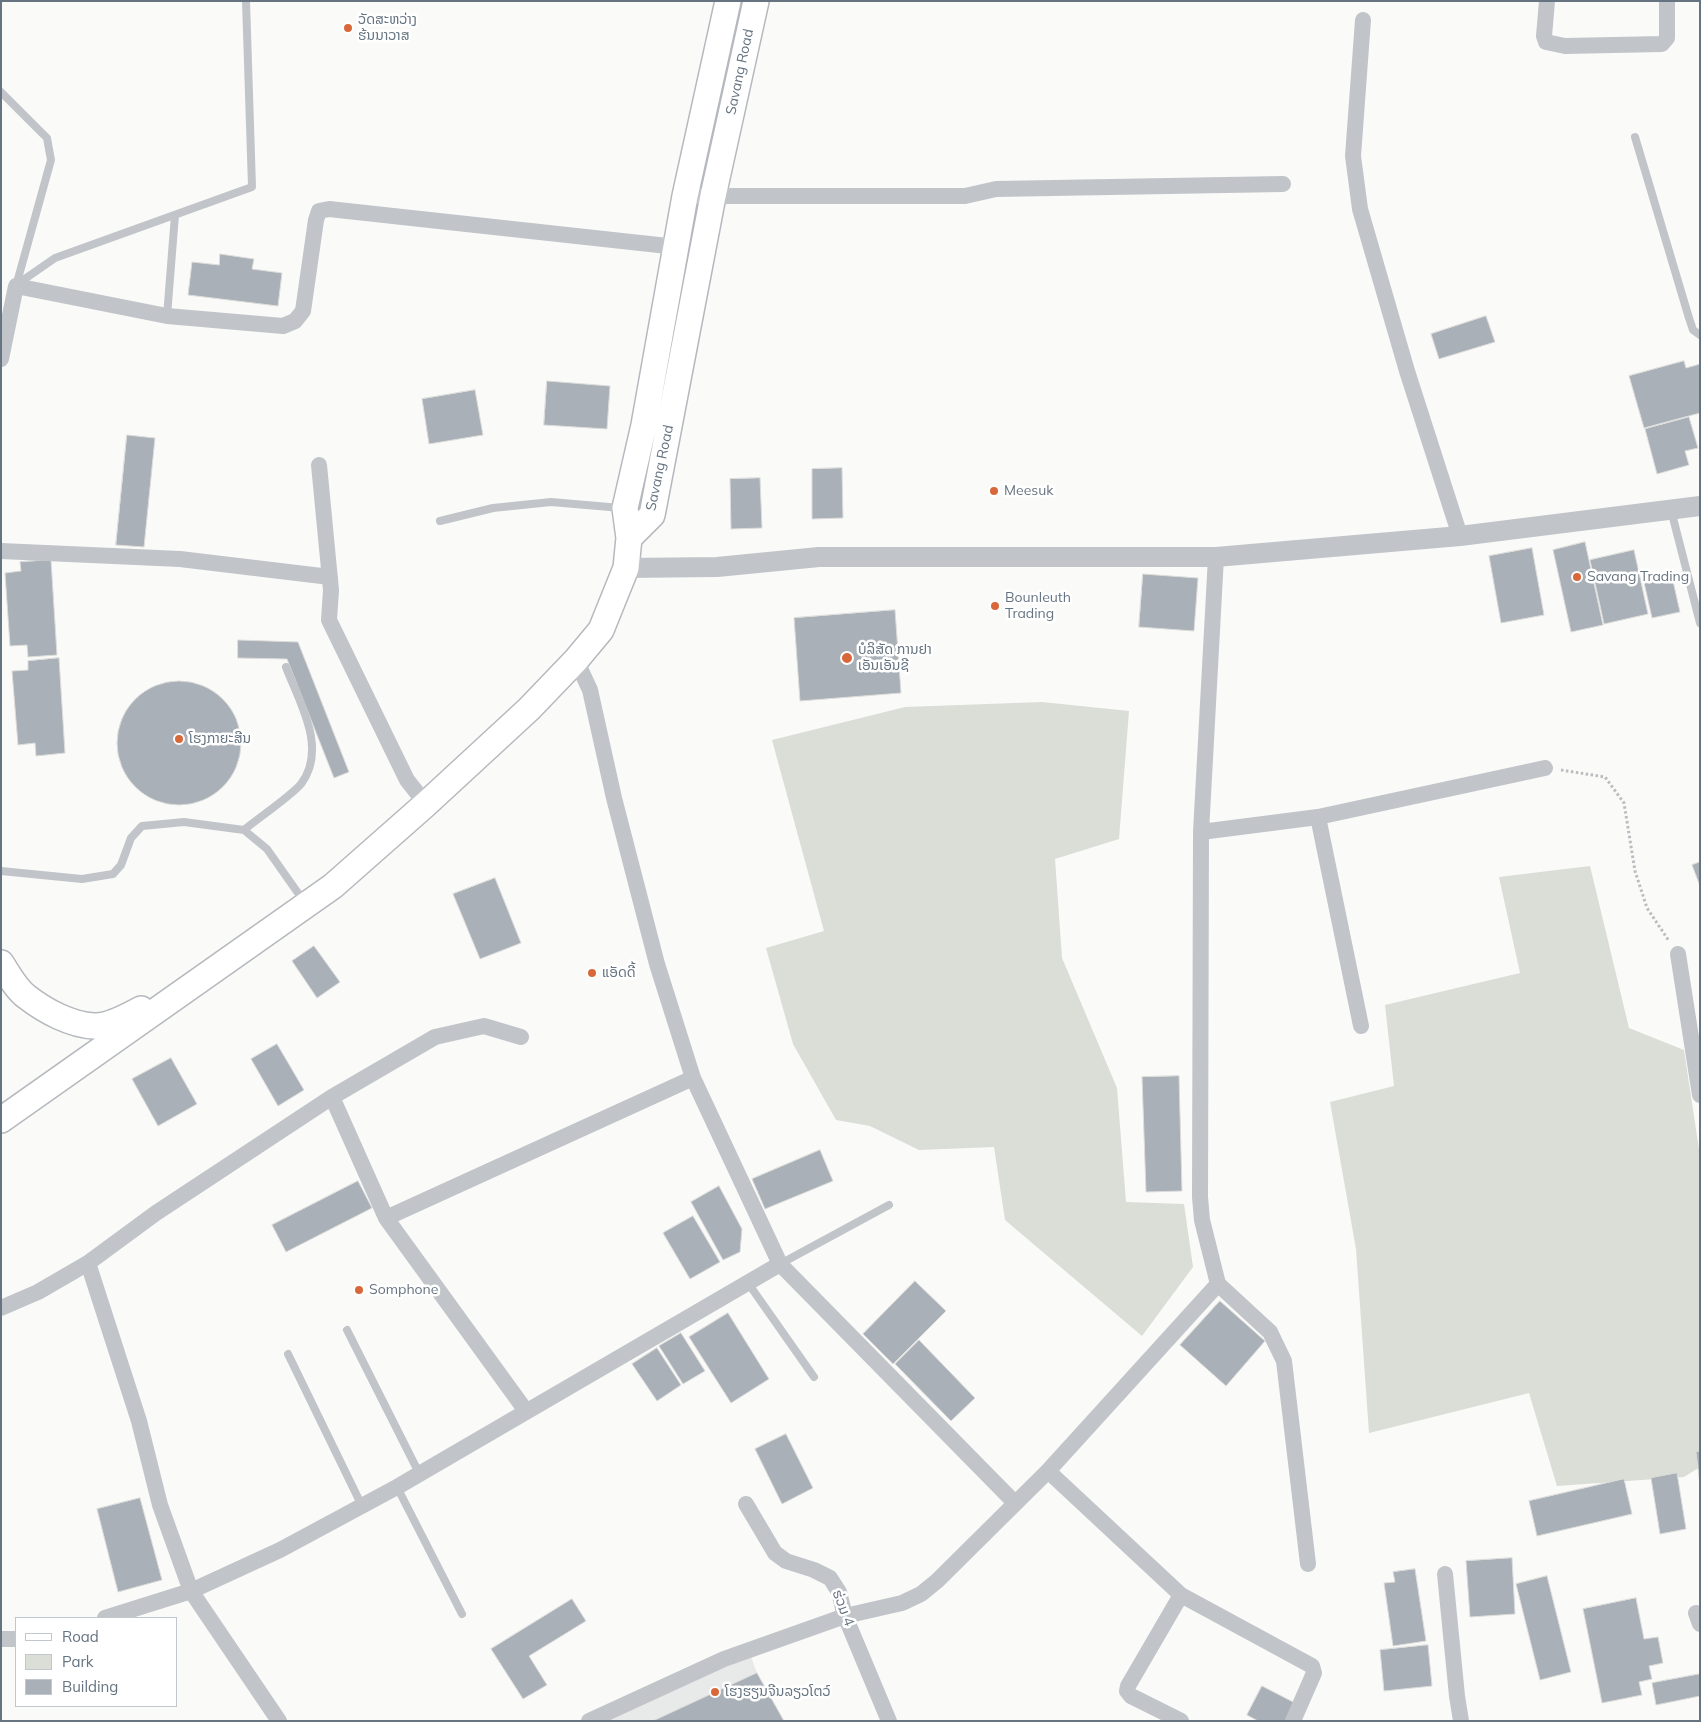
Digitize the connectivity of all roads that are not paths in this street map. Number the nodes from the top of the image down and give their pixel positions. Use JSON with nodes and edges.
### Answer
{"nodes":[{"id":1,"x":246,"y":1,"type":"edge"},
{"id":2,"x":728,"y":1,"type":"edge"},
{"id":3,"x":756,"y":1,"type":"edge"},
{"id":4,"x":1546,"y":1,"type":"edge"},
{"id":5,"x":1667,"y":1,"type":"edge"},
{"id":6,"x":1363,"y":20,"type":"dead end"},
{"id":7,"x":1,"y":92,"type":"edge"},
{"id":8,"x":1635,"y":136,"type":"dead end"},
{"id":9,"x":1283,"y":184,"type":"dead end"},
{"id":10,"x":685,"y":196,"type":"junction"},
{"id":11,"x":714,"y":196,"type":"junction"},
{"id":12,"x":175,"y":215,"type":"junction"},
{"id":13,"x":677,"y":247,"type":"junction"},
{"id":14,"x":16,"y":286,"type":"junction"},
{"id":15,"x":167,"y":316,"type":"junction"},
{"id":16,"x":1700,"y":335,"type":"edge"},
{"id":17,"x":1,"y":359,"type":"edge"},
{"id":18,"x":319,"y":465,"type":"dead end"},
{"id":19,"x":1700,"y":506,"type":"edge"},
{"id":20,"x":625,"y":508,"type":"junction"},
{"id":21,"x":1671,"y":510,"type":"junction"},
{"id":22,"x":440,"y":521,"type":"dead end"},
{"id":23,"x":1460,"y":536,"type":"junction"},
{"id":24,"x":629,"y":538,"type":"junction"},
{"id":25,"x":1,"y":551,"type":"edge"},
{"id":26,"x":1216,"y":557,"type":"junction"},
{"id":27,"x":626,"y":568,"type":"junction"},
{"id":28,"x":330,"y":577,"type":"junction"},
{"id":29,"x":1700,"y":623,"type":"edge"},
{"id":30,"x":576,"y":660,"type":"junction"},
{"id":31,"x":286,"y":667,"type":"dead end"},
{"id":32,"x":1546,"y":768,"type":"road end"},
{"id":33,"x":426,"y":804,"type":"junction"},
{"id":34,"x":1318,"y":817,"type":"junction"},
{"id":35,"x":244,"y":830,"type":"junction"},
{"id":36,"x":1201,"y":832,"type":"junction"},
{"id":37,"x":1,"y":871,"type":"edge"},
{"id":38,"x":306,"y":904,"type":"junction"},
{"id":39,"x":1678,"y":954,"type":"road end"},
{"id":40,"x":1,"y":963,"type":"edge"},
{"id":41,"x":200,"y":981,"type":"junction"},
{"id":42,"x":1361,"y":1026,"type":"dead end"},
{"id":43,"x":521,"y":1037,"type":"dead end"},
{"id":44,"x":693,"y":1078,"type":"junction"},
{"id":45,"x":1700,"y":1095,"type":"edge"},
{"id":46,"x":332,"y":1097,"type":"junction"},
{"id":47,"x":1,"y":1120,"type":"edge"},
{"id":48,"x":889,"y":1206,"type":"dead end"},
{"id":49,"x":386,"y":1218,"type":"junction"},
{"id":50,"x":88,"y":1263,"type":"junction"},
{"id":51,"x":780,"y":1264,"type":"junction"},
{"id":52,"x":748,"y":1283,"type":"junction"},
{"id":53,"x":1218,"y":1284,"type":"junction"},
{"id":54,"x":1,"y":1308,"type":"edge"},
{"id":55,"x":347,"y":1330,"type":"dead end"},
{"id":56,"x":288,"y":1354,"type":"dead end"},
{"id":57,"x":814,"y":1377,"type":"dead end"},
{"id":58,"x":526,"y":1412,"type":"junction"},
{"id":59,"x":1048,"y":1471,"type":"junction"},
{"id":60,"x":420,"y":1473,"type":"junction"},
{"id":61,"x":397,"y":1487,"type":"junction"},
{"id":62,"x":1014,"y":1503,"type":"junction"},
{"id":63,"x":746,"y":1504,"type":"dead end"},
{"id":64,"x":362,"y":1506,"type":"junction"},
{"id":65,"x":1308,"y":1564,"type":"dead end"},
{"id":66,"x":1445,"y":1574,"type":"dead end"},
{"id":67,"x":191,"y":1591,"type":"junction"},
{"id":68,"x":1180,"y":1595,"type":"junction"},
{"id":69,"x":462,"y":1614,"type":"dead end"},
{"id":70,"x":845,"y":1616,"type":"junction"},
{"id":71,"x":107,"y":1617,"type":"edge"},
{"id":72,"x":15,"y":1638,"type":"edge"},
{"id":73,"x":1,"y":1639,"type":"edge"},
{"id":74,"x":279,"y":1721,"type":"edge"},
{"id":75,"x":589,"y":1721,"type":"edge"},
{"id":76,"x":889,"y":1721,"type":"edge"},
{"id":77,"x":1181,"y":1721,"type":"edge"},
{"id":78,"x":1293,"y":1721,"type":"edge"},
{"id":79,"x":1462,"y":1721,"type":"edge"}],
"edges":[{"from":1,"to":12,"type":"lane"},
{"from":2,"to":10,"type":"main road","name":"Savang Road"},
{"from":3,"to":11,"type":"main road","name":"Savang Road"},
{"from":4,"to":5,"type":"street"},
{"from":6,"to":23,"type":"street"},
{"from":7,"to":14,"type":"lane"},
{"from":8,"to":16,"type":"lane"},
{"from":9,"to":11,"type":"street"},
{"from":10,"to":11,"type":"street"},
{"from":10,"to":13,"type":"main road","name":"Savang Road"},
{"from":11,"to":24,"type":"main road","name":"Savang Road"},
{"from":12,"to":14,"type":"lane"},
{"from":12,"to":15,"type":"lane"},
{"from":13,"to":15,"type":"street"},
{"from":13,"to":20,"type":"main road","name":"Savang Road"},
{"from":14,"to":15,"type":"street"},
{"from":14,"to":17,"type":"street"},
{"from":18,"to":28,"type":"street"},
{"from":19,"to":21,"type":"street"},
{"from":20,"to":22,"type":"lane"},
{"from":20,"to":24,"type":"main road","name":"Savang Road"},
{"from":21,"to":23,"type":"street"},
{"from":21,"to":29,"type":"lane"},
{"from":23,"to":26,"type":"street"},
{"from":24,"to":27,"type":"main road"},
{"from":25,"to":28,"type":"street"},
{"from":26,"to":27,"type":"street"},
{"from":26,"to":36,"type":"street"},
{"from":27,"to":30,"type":"main road"},
{"from":28,"to":33,"type":"street"},
{"from":30,"to":33,"type":"main road"},
{"from":30,"to":44,"type":"street"},
{"from":31,"to":35,"type":"lane"},
{"from":32,"to":34,"type":"street"},
{"from":33,"to":38,"type":"main road"},
{"from":34,"to":36,"type":"street"},
{"from":34,"to":42,"type":"street"},
{"from":35,"to":37,"type":"lane"},
{"from":35,"to":38,"type":"lane"},
{"from":36,"to":53,"type":"street"},
{"from":38,"to":41,"type":"main road"},
{"from":39,"to":45,"type":"street"},
{"from":40,"to":41,"type":"main road"},
{"from":41,"to":47,"type":"main road"},
{"from":43,"to":46,"type":"street"},
{"from":44,"to":49,"type":"street"},
{"from":44,"to":51,"type":"street"},
{"from":46,"to":49,"type":"street"},
{"from":46,"to":50,"type":"street"},
{"from":48,"to":51,"type":"lane"},
{"from":49,"to":58,"type":"street"},
{"from":50,"to":54,"type":"street"},
{"from":50,"to":67,"type":"street"},
{"from":51,"to":52,"type":"street"},
{"from":51,"to":62,"type":"street"},
{"from":52,"to":57,"type":"lane"},
{"from":52,"to":58,"type":"street"},
{"from":53,"to":59,"type":"street"},
{"from":53,"to":65,"type":"street"},
{"from":55,"to":60,"type":"lane"},
{"from":56,"to":64,"type":"lane"},
{"from":58,"to":60,"type":"street"},
{"from":59,"to":62,"type":"street"},
{"from":59,"to":68,"type":"street"},
{"from":60,"to":61,"type":"street"},
{"from":61,"to":64,"type":"street"},
{"from":61,"to":69,"type":"lane"},
{"from":62,"to":70,"type":"street"},
{"from":63,"to":70,"type":"street","name":"ຮ່ວມ 4"},
{"from":64,"to":67,"type":"street"},
{"from":66,"to":79,"type":"street"},
{"from":67,"to":71,"type":"street"},
{"from":67,"to":74,"type":"street"},
{"from":68,"to":77,"type":"street"},
{"from":68,"to":78,"type":"street"},
{"from":70,"to":75,"type":"street"},
{"from":70,"to":76,"type":"street","name":"ຮ່ວມ 4"},
{"from":72,"to":73,"type":"street"}]}
